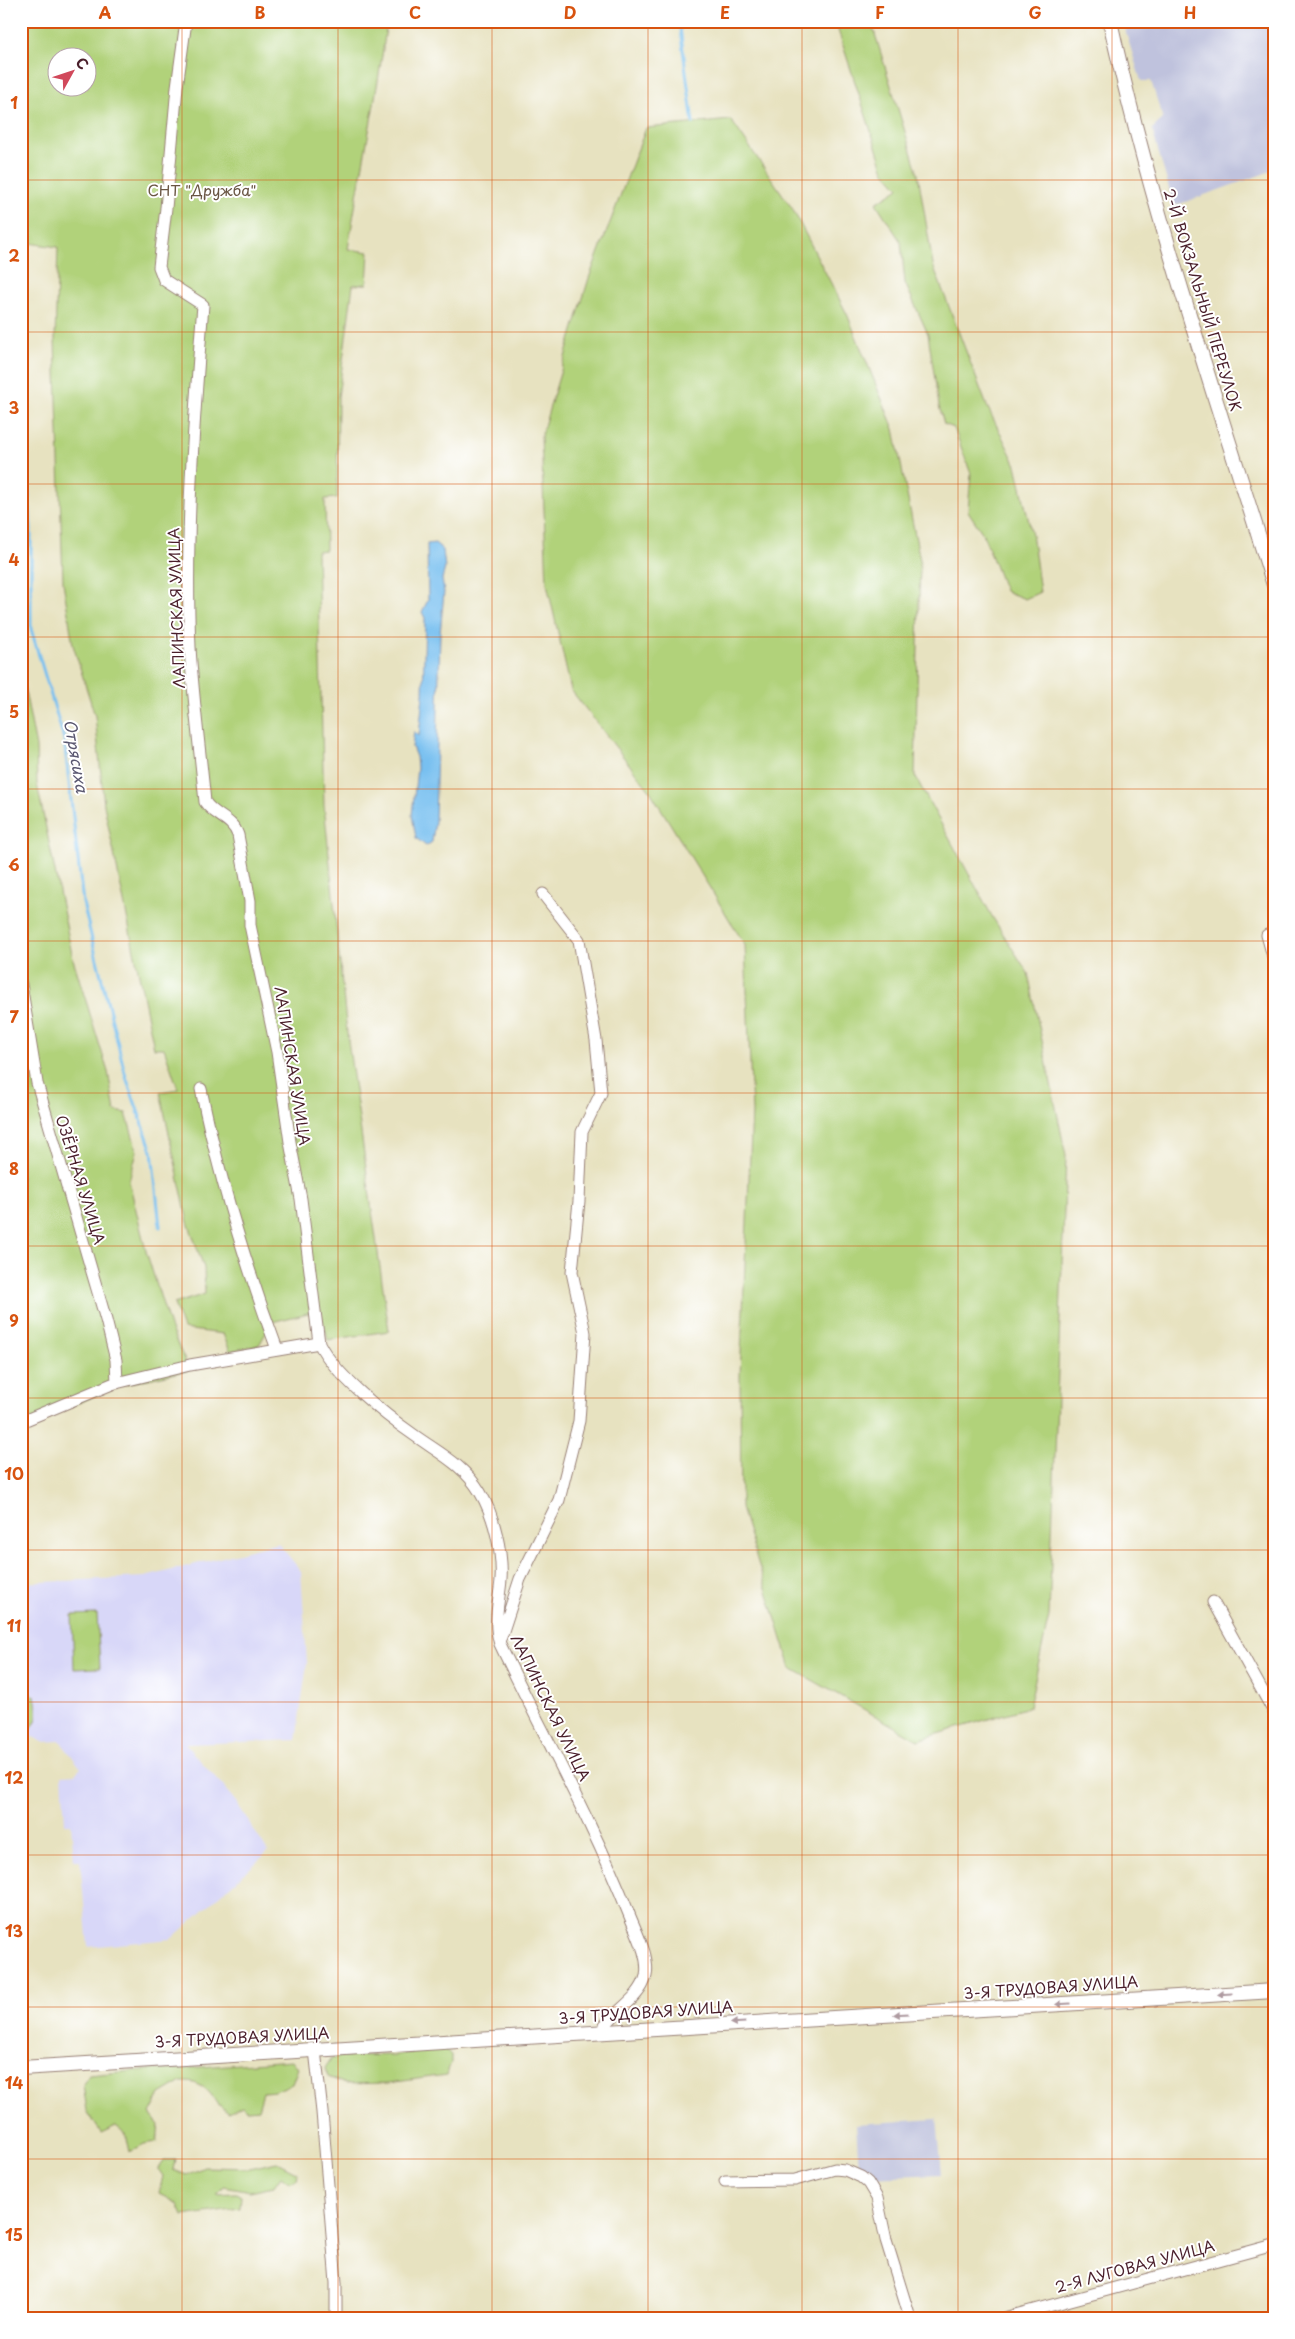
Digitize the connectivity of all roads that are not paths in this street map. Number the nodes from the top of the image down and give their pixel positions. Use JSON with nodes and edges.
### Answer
{"nodes":[{"id":1,"x":186,"y":21,"type":"edge"},
{"id":2,"x":1110,"y":21,"type":"edge"},
{"id":3,"x":1274,"y":585,"type":"edge"},
{"id":4,"x":542,"y":894,"type":"dead end"},
{"id":5,"x":1267,"y":935,"type":"dead end"},
{"id":6,"x":1274,"y":960,"type":"edge"},
{"id":7,"x":21,"y":984,"type":"edge"},
{"id":8,"x":201,"y":1089,"type":"dead end"},
{"id":9,"x":319,"y":1343,"type":"junction"},
{"id":10,"x":277,"y":1349,"type":"junction"},
{"id":11,"x":117,"y":1383,"type":"junction"},
{"id":12,"x":21,"y":1422,"type":"edge"},
{"id":13,"x":1213,"y":1602,"type":"dead end"},
{"id":14,"x":500,"y":1644,"type":"junction"},
{"id":15,"x":1274,"y":1712,"type":"edge"},
{"id":16,"x":1274,"y":1991,"type":"edge"},
{"id":17,"x":604,"y":2031,"type":"junction"},
{"id":18,"x":315,"y":2050,"type":"junction"},
{"id":19,"x":21,"y":2068,"type":"edge"},
{"id":20,"x":725,"y":2181,"type":"dead end"},
{"id":21,"x":1274,"y":2245,"type":"edge"},
{"id":22,"x":336,"y":2318,"type":"edge"},
{"id":23,"x":910,"y":2318,"type":"edge"},
{"id":24,"x":1004,"y":2318,"type":"edge"}],
"edges":[{"from":1,"to":9,"type":"street","name":"ЛАПИНСКАЯ УЛИЦА"},
{"from":2,"to":3,"type":"street","name":"2-Й ВОКЗАЛЬНЫЙ ПЕРЕУЛОК"},
{"from":4,"to":14,"type":"street"},
{"from":5,"to":6,"type":"street"},
{"from":7,"to":11,"type":"street","name":"ОЗЁРНАЯ УЛИЦА"},
{"from":8,"to":10,"type":"street"},
{"from":9,"to":10,"type":"street"},
{"from":9,"to":14,"type":"street","name":"ЛАПИНСКАЯ УЛИЦА"},
{"from":10,"to":11,"type":"street"},
{"from":11,"to":12,"type":"street"},
{"from":13,"to":15,"type":"street"},
{"from":14,"to":17,"type":"street","name":"ЛАПИНСКАЯ УЛИЦА"},
{"from":16,"to":17,"type":"street","name":"3-Я ТРУДОВАЯ УЛИЦА","one_way":true},
{"from":17,"to":18,"type":"street","name":"3-Я ТРУДОВАЯ УЛИЦА"},
{"from":18,"to":19,"type":"street","name":"3-Я ТРУДОВАЯ УЛИЦА"},
{"from":18,"to":22,"type":"street"},
{"from":20,"to":23,"type":"street"},
{"from":21,"to":24,"type":"street","name":"2-Я ЛУГОВАЯ УЛИЦА"}]}
